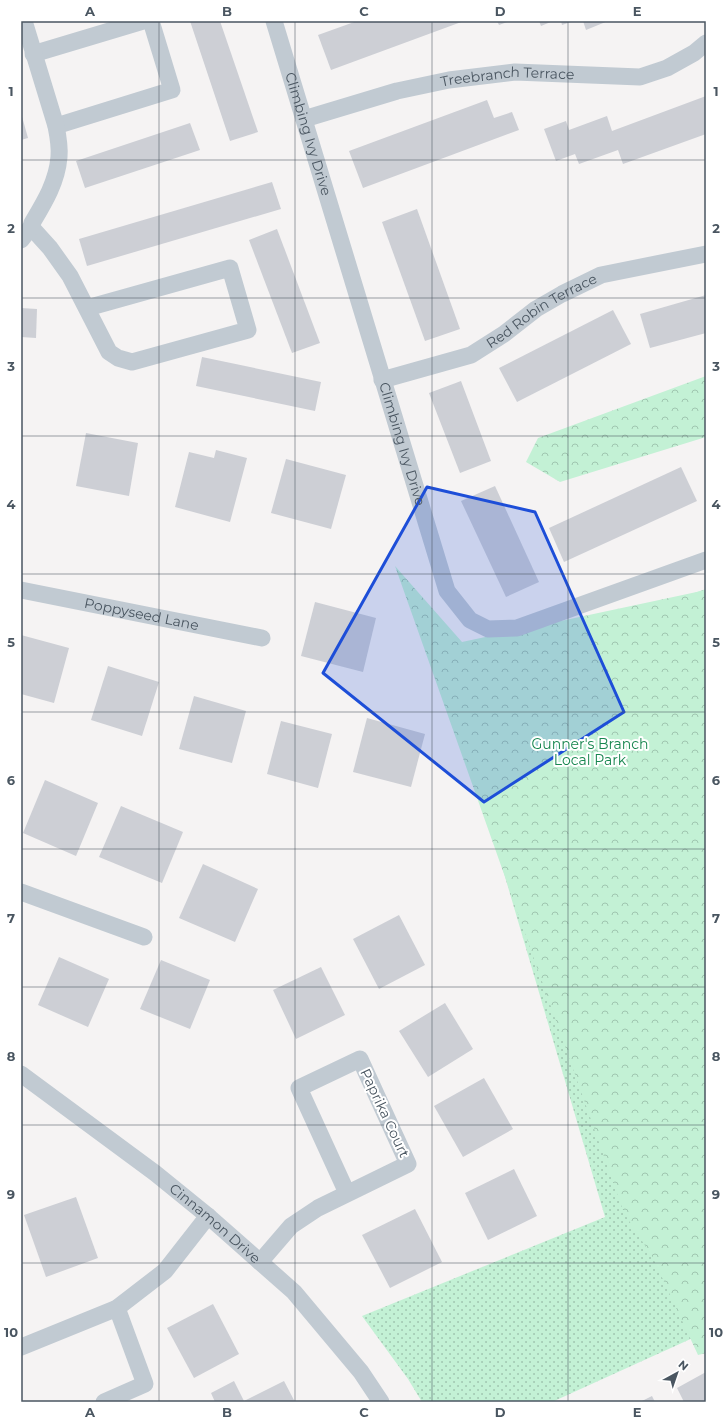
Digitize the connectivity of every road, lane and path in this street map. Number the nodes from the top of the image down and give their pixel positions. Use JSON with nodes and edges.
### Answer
{"nodes":[{"id":1,"x":24,"y":21,"type":"edge"},
{"id":2,"x":143,"y":21,"type":"edge"},
{"id":3,"x":151,"y":21,"type":"edge"},
{"id":4,"x":274,"y":21,"type":"edge"},
{"id":5,"x":706,"y":43,"type":"edge"},
{"id":6,"x":33,"y":54,"type":"junction"},
{"id":7,"x":304,"y":119,"type":"junction"},
{"id":8,"x":56,"y":126,"type":"junction"},
{"id":9,"x":26,"y":233,"type":"edge"},
{"id":10,"x":706,"y":254,"type":"edge"},
{"id":11,"x":87,"y":308,"type":"junction"},
{"id":12,"x":382,"y":380,"type":"junction"},
{"id":13,"x":706,"y":560,"type":"edge"},
{"id":14,"x":21,"y":590,"type":"edge"},
{"id":15,"x":262,"y":638,"type":"dead end"},
{"id":16,"x":21,"y":892,"type":"edge"},
{"id":17,"x":144,"y":937,"type":"dead end"},
{"id":18,"x":21,"y":1074,"type":"edge"},
{"id":19,"x":347,"y":1193,"type":"junction"},
{"id":20,"x":208,"y":1216,"type":"junction"},
{"id":21,"x":260,"y":1262,"type":"junction"},
{"id":22,"x":117,"y":1308,"type":"junction"},
{"id":23,"x":21,"y":1347,"type":"edge"},
{"id":24,"x":104,"y":1402,"type":"edge"},
{"id":25,"x":381,"y":1402,"type":"edge"}],
"edges":[{"from":1,"to":6,"type":"street"},
{"from":2,"to":6,"type":"street"},
{"from":3,"to":8,"type":"street"},
{"from":4,"to":7,"type":"street","name":"Climbing Ivy Drive"},
{"from":5,"to":7,"type":"street","name":"Treebranch Terrace"},
{"from":6,"to":8,"type":"street"},
{"from":7,"to":12,"type":"street","name":"Climbing Ivy Drive"},
{"from":8,"to":9,"type":"street"},
{"from":9,"to":11,"type":"street"},
{"from":10,"to":12,"type":"street","name":"Red Robin Terrace"},
{"from":11,"to":11,"type":"street"},
{"from":12,"to":13,"type":"street","name":"Climbing Ivy Drive"},
{"from":14,"to":15,"type":"street","name":"Poppyseed Lane"},
{"from":16,"to":17,"type":"street"},
{"from":18,"to":20,"type":"street","name":"Cinnamon Drive"},
{"from":19,"to":19,"type":"street","name":"Paprika Court"},
{"from":19,"to":21,"type":"street","name":"Paprika Court"},
{"from":20,"to":21,"type":"street","name":"Cinnamon Drive"},
{"from":20,"to":22,"type":"street"},
{"from":21,"to":25,"type":"street","name":"Cinnamon Drive"},
{"from":22,"to":23,"type":"street"},
{"from":22,"to":24,"type":"street"}]}
